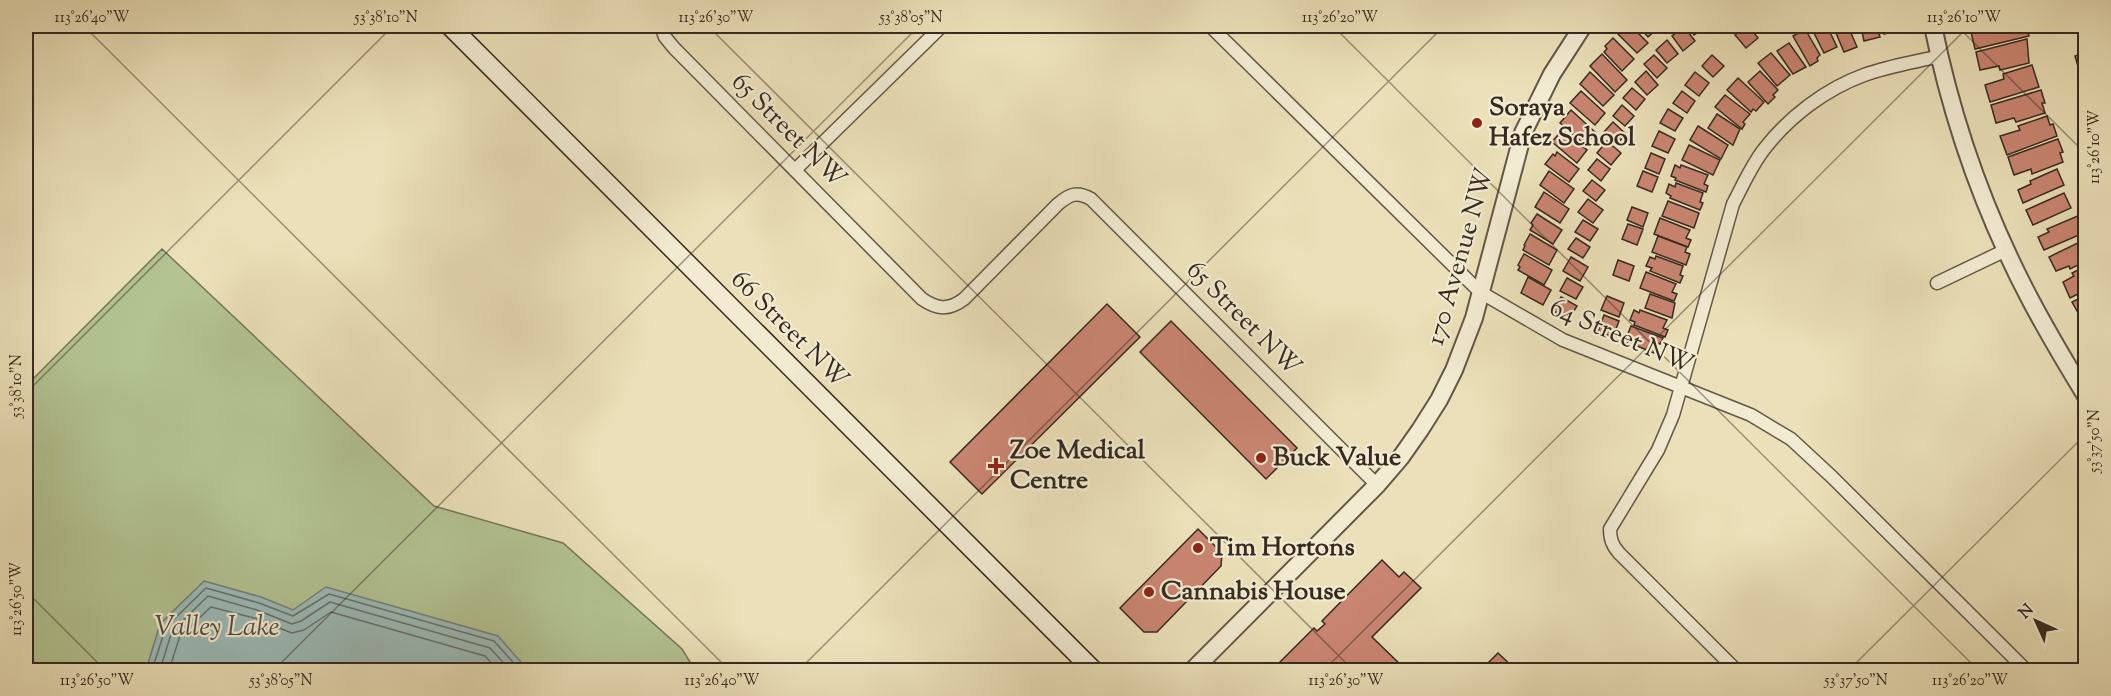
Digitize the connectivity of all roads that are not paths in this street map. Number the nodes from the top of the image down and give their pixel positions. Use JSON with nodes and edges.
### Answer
{"nodes":[{"id":1,"x":450,"y":26,"type":"edge"},
{"id":2,"x":661,"y":26,"type":"edge"},
{"id":3,"x":942,"y":26,"type":"edge"},
{"id":4,"x":1210,"y":26,"type":"edge"},
{"id":5,"x":1583,"y":26,"type":"edge"},
{"id":6,"x":1933,"y":26,"type":"edge"},
{"id":7,"x":1940,"y":56,"type":"junction"},
{"id":8,"x":795,"y":170,"type":"junction"},
{"id":9,"x":2006,"y":250,"type":"junction"},
{"id":10,"x":1937,"y":283,"type":"dead end"},
{"id":11,"x":1480,"y":292,"type":"junction"},
{"id":12,"x":1682,"y":388,"type":"junction"},
{"id":13,"x":2085,"y":396,"type":"edge"},
{"id":14,"x":1377,"y":485,"type":"junction"},
{"id":15,"x":1732,"y":669,"type":"edge"},
{"id":16,"x":1093,"y":670,"type":"edge"},
{"id":17,"x":1192,"y":670,"type":"edge"},
{"id":18,"x":2026,"y":670,"type":"edge"}],
"edges":[{"from":1,"to":16,"type":"main road","name":"66 Street NW"},
{"from":2,"to":8,"type":"street","name":"65 Street NW"},
{"from":3,"to":8,"type":"street"},
{"from":4,"to":11,"type":"street","name":"64 Street NW"},
{"from":5,"to":11,"type":"street","name":"170 Avenue NW"},
{"from":6,"to":7,"type":"street"},
{"from":7,"to":9,"type":"street"},
{"from":7,"to":12,"type":"street"},
{"from":8,"to":14,"type":"street","name":"65 Street NW"},
{"from":9,"to":10,"type":"street"},
{"from":9,"to":13,"type":"street"},
{"from":11,"to":12,"type":"street","name":"64 Street NW"},
{"from":11,"to":14,"type":"street","name":"170 Avenue NW"},
{"from":12,"to":15,"type":"street"},
{"from":12,"to":18,"type":"street","name":"64 Street NW"},
{"from":14,"to":17,"type":"street","name":"170 Avenue NW"}]}
